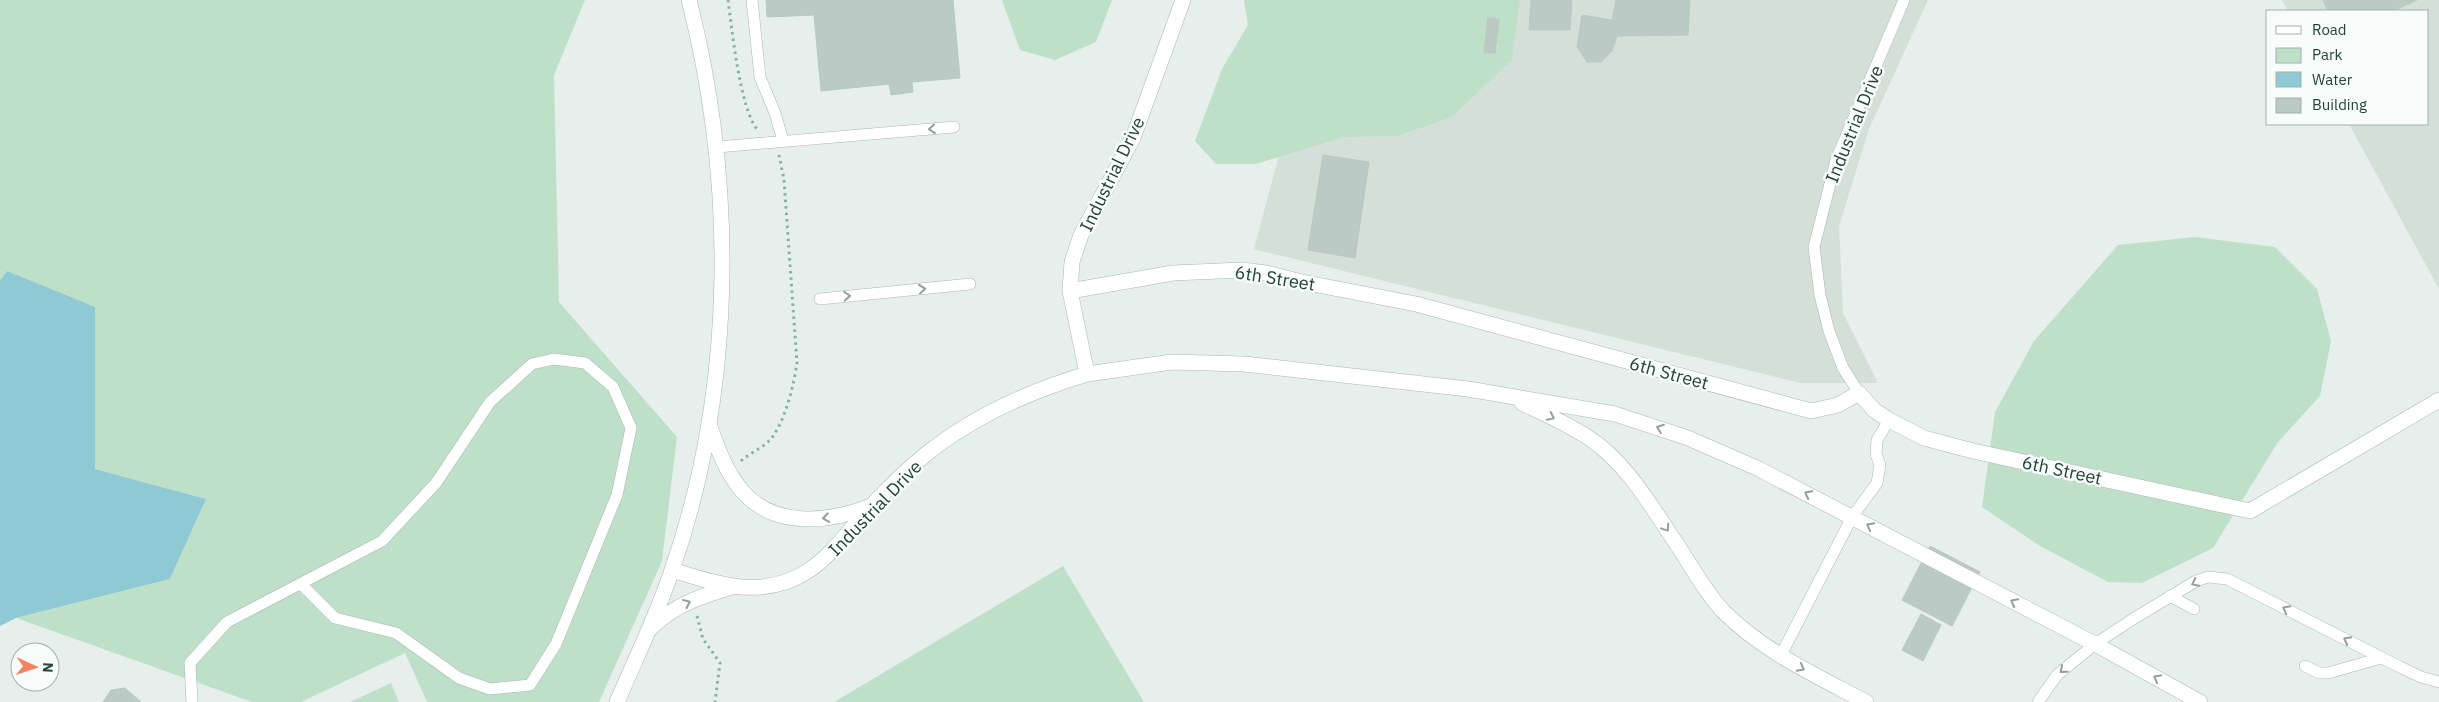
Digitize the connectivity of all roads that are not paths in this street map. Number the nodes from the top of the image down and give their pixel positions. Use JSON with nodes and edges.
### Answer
{"nodes":[{"id":1,"x":689,"y":0,"type":"edge"},
{"id":2,"x":752,"y":0,"type":"edge"},
{"id":3,"x":1904,"y":0,"type":"edge"},
{"id":4,"x":1180,"y":3,"type":"edge"},
{"id":5,"x":954,"y":127,"type":"dead end"},
{"id":6,"x":782,"y":141,"type":"junction"},
{"id":7,"x":717,"y":148,"type":"junction"},
{"id":8,"x":970,"y":284,"type":"dead end"},
{"id":9,"x":1070,"y":291,"type":"junction"},
{"id":10,"x":820,"y":299,"type":"dead end"},
{"id":11,"x":1086,"y":374,"type":"junction"},
{"id":12,"x":1859,"y":394,"type":"junction"},
{"id":13,"x":1507,"y":396,"type":"junction"},
{"id":14,"x":2439,"y":400,"type":"edge"},
{"id":15,"x":1889,"y":420,"type":"junction"},
{"id":16,"x":708,"y":423,"type":"junction"},
{"id":17,"x":872,"y":505,"type":"junction"},
{"id":18,"x":1852,"y":517,"type":"junction"},
{"id":19,"x":672,"y":570,"type":"junction"},
{"id":20,"x":301,"y":584,"type":"junction"},
{"id":21,"x":735,"y":586,"type":"junction"},
{"id":22,"x":2170,"y":596,"type":"junction"},
{"id":23,"x":2194,"y":609,"type":"dead end"},
{"id":24,"x":648,"y":631,"type":"junction"},
{"id":25,"x":2095,"y":644,"type":"junction"},
{"id":26,"x":1780,"y":657,"type":"junction"},
{"id":27,"x":2381,"y":658,"type":"junction"},
{"id":28,"x":2305,"y":666,"type":"dead end"},
{"id":29,"x":2439,"y":682,"type":"edge"},
{"id":30,"x":192,"y":702,"type":"edge"},
{"id":31,"x":617,"y":702,"type":"edge"},
{"id":32,"x":1866,"y":702,"type":"edge"},
{"id":33,"x":2038,"y":702,"type":"edge"},
{"id":34,"x":2200,"y":702,"type":"edge"}],
"edges":[{"from":1,"to":7,"type":"street"},
{"from":2,"to":6,"type":"lane"},
{"from":3,"to":12,"type":"lane","name":"Industrial Drive"},
{"from":4,"to":9,"type":"street","name":"Industrial Drive"},
{"from":5,"to":6,"type":"lane","one_way":true},
{"from":6,"to":7,"type":"lane"},
{"from":7,"to":16,"type":"street"},
{"from":10,"to":8,"type":"lane","one_way":true},
{"from":9,"to":11,"type":"street","name":"Industrial Drive"},
{"from":9,"to":12,"type":"street","name":"6th Street"},
{"from":11,"to":13,"type":"street"},
{"from":11,"to":17,"type":"street","name":"Industrial Drive"},
{"from":12,"to":15,"type":"street","name":"6th Street"},
{"from":18,"to":13,"type":"street","one_way":true},
{"from":13,"to":26,"type":"street","one_way":true},
{"from":14,"to":15,"type":"street","name":"6th Street"},
{"from":15,"to":18,"type":"lane"},
{"from":17,"to":16,"type":"street","one_way":true},
{"from":16,"to":19,"type":"street"},
{"from":17,"to":21,"type":"street","name":"Industrial Drive"},
{"from":25,"to":18,"type":"street","one_way":true},
{"from":18,"to":26,"type":"lane"},
{"from":19,"to":21,"type":"street","name":"Industrial Drive"},
{"from":19,"to":24,"type":"street"},
{"from":20,"to":20,"type":"lane"},
{"from":20,"to":30,"type":"lane"},
{"from":24,"to":21,"type":"street","one_way":true},
{"from":22,"to":23,"type":"lane"},
{"from":22,"to":25,"type":"lane"},
{"from":27,"to":22,"type":"lane","one_way":true},
{"from":24,"to":31,"type":"street"},
{"from":25,"to":33,"type":"lane","one_way":true},
{"from":34,"to":25,"type":"street","one_way":true},
{"from":26,"to":32,"type":"street","one_way":true},
{"from":27,"to":28,"type":"lane"},
{"from":27,"to":29,"type":"lane"}]}
